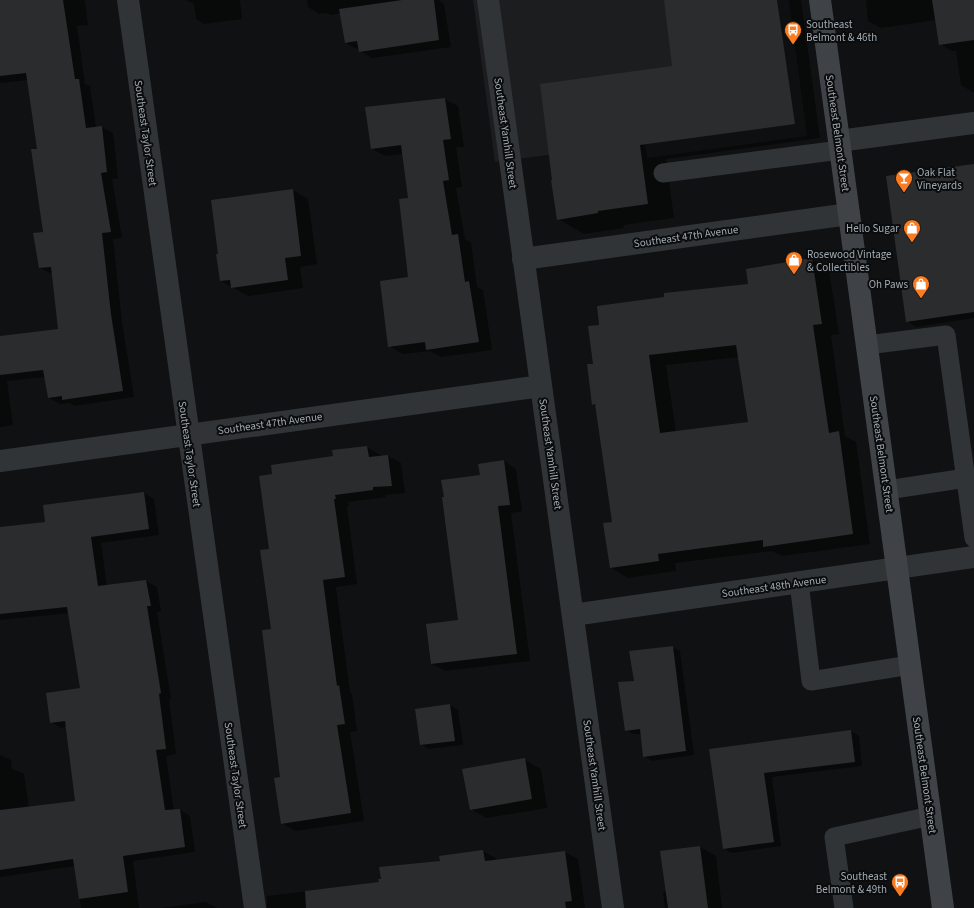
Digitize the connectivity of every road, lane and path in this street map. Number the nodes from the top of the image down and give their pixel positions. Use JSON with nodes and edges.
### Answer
{"nodes":[{"id":1,"x":128,"y":0,"type":"edge"},
{"id":2,"x":488,"y":0,"type":"edge"},
{"id":3,"x":820,"y":0,"type":"edge"},
{"id":4,"x":974,"y":123,"type":"edge"},
{"id":5,"x":839,"y":146,"type":"junction"},
{"id":6,"x":663,"y":172,"type":"dead end"},
{"id":7,"x":849,"y":214,"type":"junction"},
{"id":8,"x":523,"y":259,"type":"junction"},
{"id":9,"x":867,"y":345,"type":"junction"},
{"id":10,"x":541,"y":386,"type":"junction"},
{"id":11,"x":188,"y":434,"type":"junction"},
{"id":12,"x":0,"y":461,"type":"edge"},
{"id":13,"x":966,"y":478,"type":"junction"},
{"id":14,"x":887,"y":490,"type":"junction"},
{"id":15,"x":974,"y":538,"type":"edge"},
{"id":16,"x":974,"y":557,"type":"edge"},
{"id":17,"x":897,"y":568,"type":"junction"},
{"id":18,"x":799,"y":582,"type":"junction"},
{"id":19,"x":573,"y":615,"type":"junction"},
{"id":20,"x":910,"y":665,"type":"junction"},
{"id":21,"x":931,"y":816,"type":"junction"},
{"id":22,"x":254,"y":908,"type":"edge"},
{"id":23,"x":613,"y":908,"type":"edge"},
{"id":24,"x":844,"y":908,"type":"edge"},
{"id":25,"x":943,"y":908,"type":"edge"}],
"edges":[{"from":1,"to":11,"type":"street","name":"Southeast Taylor Street"},
{"from":2,"to":8,"type":"street","name":"Southeast Yamhill Street"},
{"from":3,"to":5,"type":"street","name":"Southeast Belmont Street"},
{"from":4,"to":5,"type":"street"},
{"from":5,"to":6,"type":"lane"},
{"from":5,"to":7,"type":"street","name":"Southeast Belmont Street"},
{"from":7,"to":8,"type":"street","name":"Southeast 47th Avenue"},
{"from":7,"to":9,"type":"street","name":"Southeast Belmont Street"},
{"from":8,"to":10,"type":"street","name":"Southeast Yamhill Street"},
{"from":9,"to":13,"type":"lane"},
{"from":9,"to":14,"type":"street","name":"Southeast Belmont Street"},
{"from":10,"to":11,"type":"street","name":"Southeast 47th Avenue"},
{"from":10,"to":19,"type":"street","name":"Southeast Yamhill Street"},
{"from":11,"to":12,"type":"street","name":"Southeast 47th Avenue"},
{"from":11,"to":22,"type":"street","name":"Southeast Taylor Street"},
{"from":13,"to":14,"type":"lane"},
{"from":13,"to":15,"type":"lane"},
{"from":14,"to":17,"type":"street","name":"Southeast Belmont Street"},
{"from":16,"to":17,"type":"street","name":"Southeast 48th Avenue"},
{"from":17,"to":18,"type":"street","name":"Southeast 48th Avenue"},
{"from":17,"to":20,"type":"street","name":"Southeast Belmont Street"},
{"from":18,"to":19,"type":"street","name":"Southeast 48th Avenue"},
{"from":18,"to":20,"type":"lane"},
{"from":19,"to":23,"type":"street","name":"Southeast Yamhill Street"},
{"from":20,"to":21,"type":"street","name":"Southeast Belmont Street"},
{"from":21,"to":24,"type":"lane"},
{"from":21,"to":25,"type":"street","name":"Southeast Belmont Street"}]}
